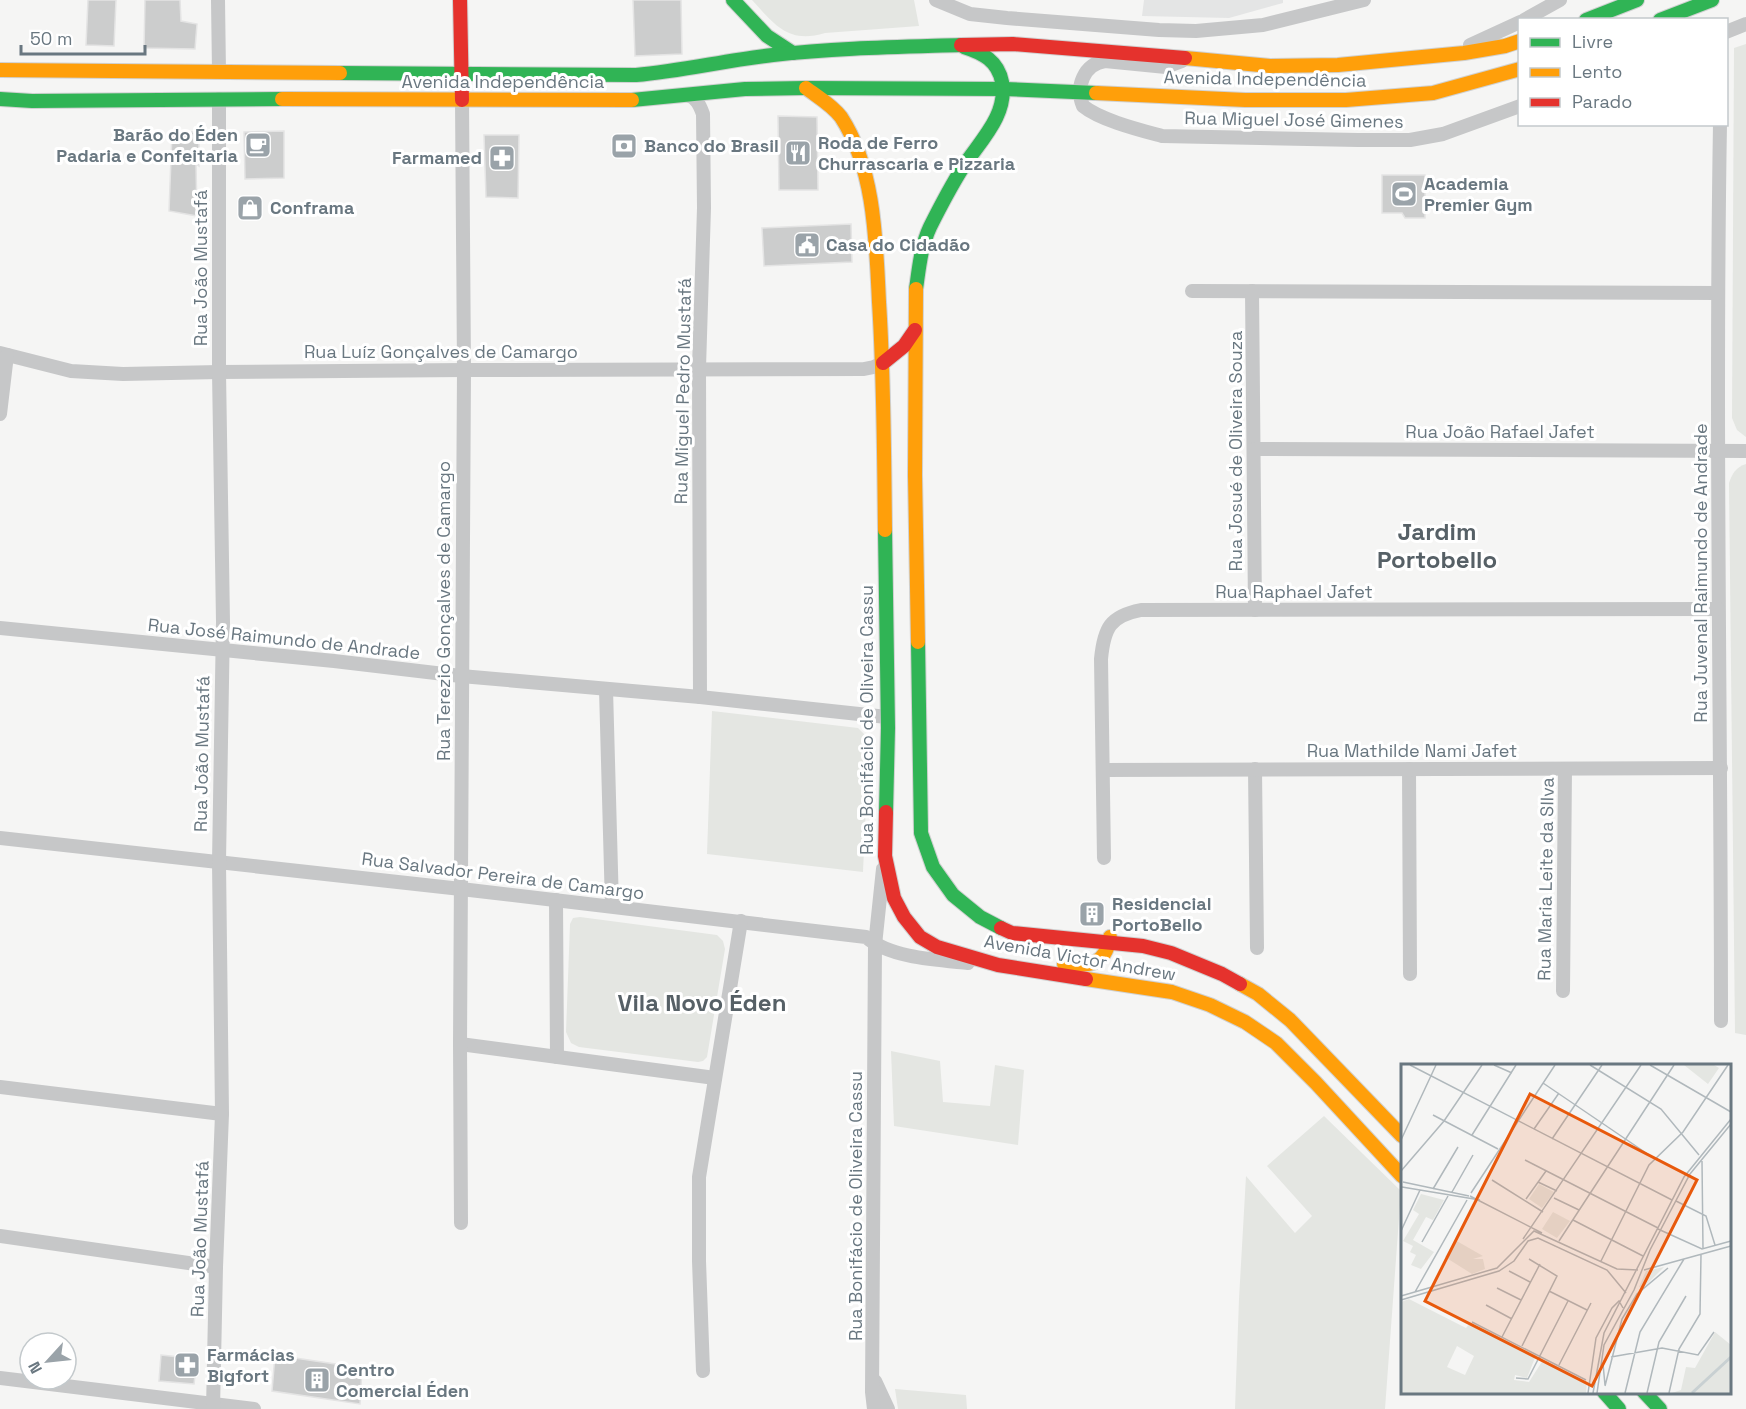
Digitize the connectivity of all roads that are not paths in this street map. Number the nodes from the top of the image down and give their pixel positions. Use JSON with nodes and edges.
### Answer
{"nodes":[{"id":1,"x":218,"y":0,"type":"edge"},
{"id":2,"x":460,"y":0,"type":"edge"},
{"id":3,"x":733,"y":0,"type":"edge"},
{"id":4,"x":936,"y":0,"type":"edge"},
{"id":5,"x":1364,"y":0,"type":"edge"},
{"id":6,"x":1560,"y":0,"type":"edge"},
{"id":7,"x":1637,"y":0,"type":"edge"},
{"id":8,"x":1712,"y":0,"type":"edge"},
{"id":9,"x":1528,"y":18,"type":"edge"},
{"id":10,"x":1591,"y":18,"type":"edge"},
{"id":11,"x":1665,"y":18,"type":"edge"},
{"id":12,"x":1518,"y":23,"type":"edge"},
{"id":13,"x":1746,"y":24,"type":"edge"},
{"id":14,"x":1728,"y":31,"type":"edge"},
{"id":15,"x":1518,"y":42,"type":"edge"},
{"id":16,"x":959,"y":45,"type":"junction"},
{"id":17,"x":793,"y":52,"type":"junction"},
{"id":18,"x":1427,"y":58,"type":"junction"},
{"id":19,"x":1190,"y":59,"type":"junction"},
{"id":20,"x":0,"y":70,"type":"edge"},
{"id":21,"x":1518,"y":70,"type":"edge"},
{"id":22,"x":219,"y":72,"type":"junction"},
{"id":23,"x":317,"y":74,"type":"junction"},
{"id":24,"x":462,"y":74,"type":"junction"},
{"id":25,"x":806,"y":88,"type":"junction"},
{"id":26,"x":1005,"y":89,"type":"junction"},
{"id":27,"x":1079,"y":92,"type":"junction"},
{"id":28,"x":686,"y":94,"type":"junction"},
{"id":29,"x":0,"y":99,"type":"edge"},
{"id":30,"x":219,"y":99,"type":"junction"},
{"id":31,"x":462,"y":100,"type":"junction"},
{"id":32,"x":1518,"y":107,"type":"edge"},
{"id":33,"x":1720,"y":126,"type":"edge"},
{"id":34,"x":1192,"y":291,"type":"dead end"},
{"id":35,"x":1252,"y":291,"type":"junction"},
{"id":36,"x":1718,"y":293,"type":"junction"},
{"id":37,"x":915,"y":330,"type":"junction"},
{"id":38,"x":4,"y":354,"type":"edge"},
{"id":39,"x":883,"y":363,"type":"junction"},
{"id":40,"x":699,"y":368,"type":"junction"},
{"id":41,"x":464,"y":370,"type":"junction"},
{"id":42,"x":219,"y":372,"type":"junction"},
{"id":43,"x":0,"y":414,"type":"edge"},
{"id":44,"x":1255,"y":450,"type":"junction"},
{"id":45,"x":1719,"y":451,"type":"junction"},
{"id":46,"x":1746,"y":451,"type":"edge"},
{"id":47,"x":1718,"y":609,"type":"junction"},
{"id":48,"x":1255,"y":610,"type":"junction"},
{"id":49,"x":0,"y":628,"type":"edge"},
{"id":50,"x":222,"y":651,"type":"junction"},
{"id":51,"x":461,"y":676,"type":"junction"},
{"id":52,"x":606,"y":689,"type":"junction"},
{"id":53,"x":700,"y":697,"type":"junction"},
{"id":54,"x":888,"y":717,"type":"junction"},
{"id":55,"x":1721,"y":768,"type":"junction"},
{"id":56,"x":1255,"y":769,"type":"junction"},
{"id":57,"x":1409,"y":769,"type":"junction"},
{"id":58,"x":1566,"y":769,"type":"junction"},
{"id":59,"x":1103,"y":770,"type":"junction"},
{"id":60,"x":920,"y":814,"type":"junction"},
{"id":61,"x":0,"y":838,"type":"edge"},
{"id":62,"x":885,"y":856,"type":"junction"},
{"id":63,"x":1104,"y":858,"type":"dead end"},
{"id":64,"x":219,"y":862,"type":"junction"},
{"id":65,"x":460,"y":889,"type":"junction"},
{"id":66,"x":556,"y":900,"type":"junction"},
{"id":67,"x":612,"y":906,"type":"junction"},
{"id":68,"x":741,"y":921,"type":"junction"},
{"id":69,"x":1112,"y":942,"type":"junction"},
{"id":70,"x":875,"y":945,"type":"junction"},
{"id":71,"x":1257,"y":948,"type":"dead end"},
{"id":72,"x":998,"y":965,"type":"junction"},
{"id":73,"x":1040,"y":971,"type":"junction"},
{"id":74,"x":1410,"y":974,"type":"dead end"},
{"id":75,"x":1563,"y":991,"type":"dead end"},
{"id":76,"x":1720,"y":1021,"type":"dead end"},
{"id":77,"x":460,"y":1044,"type":"junction"},
{"id":78,"x":557,"y":1058,"type":"junction"},
{"id":79,"x":716,"y":1078,"type":"junction"},
{"id":80,"x":0,"y":1087,"type":"edge"},
{"id":81,"x":222,"y":1114,"type":"junction"},
{"id":82,"x":1401,"y":1135,"type":"edge"},
{"id":83,"x":1401,"y":1175,"type":"edge"},
{"id":84,"x":461,"y":1223,"type":"dead end"},
{"id":85,"x":0,"y":1236,"type":"edge"},
{"id":86,"x":216,"y":1267,"type":"junction"},
{"id":87,"x":703,"y":1371,"type":"dead end"},
{"id":88,"x":873,"y":1375,"type":"junction"},
{"id":89,"x":0,"y":1378,"type":"edge"},
{"id":90,"x":1606,"y":1394,"type":"edge"},
{"id":91,"x":1646,"y":1394,"type":"edge"},
{"id":92,"x":214,"y":1407,"type":"edge"},
{"id":93,"x":254,"y":1409,"type":"edge"},
{"id":94,"x":874,"y":1409,"type":"edge"},
{"id":95,"x":888,"y":1409,"type":"edge"},
{"id":96,"x":1619,"y":1409,"type":"edge"},
{"id":97,"x":1660,"y":1409,"type":"edge"}],
"edges":[{"from":1,"to":22,"type":"street"},
{"from":2,"to":24,"type":"main road","name":"Rua Terezio Gonçalves de Camargo"},
{"from":3,"to":17,"type":"main road"},
{"from":4,"to":5,"type":"street"},
{"from":6,"to":9,"type":"street"},
{"from":7,"to":10,"type":"main road"},
{"from":8,"to":11,"type":"main road"},
{"from":12,"to":18,"type":"street"},
{"from":13,"to":14,"type":"street"},
{"from":15,"to":18,"type":"main road","name":"Avenida Independência"},
{"from":16,"to":17,"type":"main road","name":"Avenida Independência"},
{"from":16,"to":19,"type":"main road","name":"Avenida Independência"},
{"from":16,"to":26,"type":"main road","name":"Avenida Independência"},
{"from":17,"to":24,"type":"main road","name":"Avenida Independência"},
{"from":18,"to":19,"type":"main road","name":"Avenida Independência"},
{"from":19,"to":27,"type":"street","name":"Avenida Independência"},
{"from":20,"to":22,"type":"main road","name":"Avenida Independência"},
{"from":21,"to":27,"type":"main road","name":"Avenida Independência"},
{"from":22,"to":23,"type":"main road","name":"Avenida Independência"},
{"from":23,"to":24,"type":"main road","name":"Avenida Independência"},
{"from":23,"to":30,"type":"main road"},
{"from":24,"to":31,"type":"main road","name":"Rua Terezio Gonçalves de Camargo"},
{"from":25,"to":26,"type":"main road","name":"Avenida Independência"},
{"from":25,"to":28,"type":"main road","name":"Avenida Independência"},
{"from":25,"to":39,"type":"main road","name":"Rua Bonifácio de Oliveira Cassu"},
{"from":26,"to":27,"type":"main road","name":"Avenida Independência"},
{"from":26,"to":37,"type":"main road"},
{"from":27,"to":32,"type":"street","name":"Rua Miguel José Gimenes"},
{"from":28,"to":31,"type":"main road","name":"Avenida Independência"},
{"from":28,"to":40,"type":"street","name":"Rua Miguel Pedro Mustafá"},
{"from":29,"to":30,"type":"main road","name":"Avenida Independência"},
{"from":30,"to":31,"type":"main road","name":"Avenida Independência"},
{"from":30,"to":42,"type":"street","name":"Rua João Mustafá"},
{"from":31,"to":41,"type":"street","name":"Rua Terezio Gonçalves de Camargo"},
{"from":33,"to":36,"type":"street","name":"Rua Juvenal Raimundo de Andrade"},
{"from":34,"to":35,"type":"street"},
{"from":35,"to":36,"type":"street"},
{"from":35,"to":44,"type":"street","name":"Rua Josué de Oliveira Souza"},
{"from":36,"to":45,"type":"street","name":"Rua Juvenal Raimundo de Andrade"},
{"from":37,"to":39,"type":"main road"},
{"from":37,"to":60,"type":"main road"},
{"from":38,"to":42,"type":"street","name":"Rua Luíz Gonçalves de Camargo"},
{"from":38,"to":43,"type":"street"},
{"from":39,"to":40,"type":"street","name":"Rua Luíz Gonçalves de Camargo"},
{"from":39,"to":54,"type":"main road","name":"Rua Bonifácio de Oliveira Cassu"},
{"from":40,"to":41,"type":"street","name":"Rua Luíz Gonçalves de Camargo"},
{"from":40,"to":53,"type":"street","name":"Rua Miguel Pedro Mustafá"},
{"from":41,"to":42,"type":"street","name":"Rua Luíz Gonçalves de Camargo"},
{"from":41,"to":51,"type":"street","name":"Rua Terezio Gonçalves de Camargo"},
{"from":42,"to":50,"type":"street","name":"Rua João Mustafá"},
{"from":44,"to":45,"type":"street","name":"Rua João Rafael Jafet"},
{"from":44,"to":48,"type":"street","name":"Rua Josué de Oliveira Souza"},
{"from":45,"to":46,"type":"street","name":"Rua João Rafael Jafet"},
{"from":45,"to":47,"type":"street","name":"Rua Juvenal Raimundo de Andrade"},
{"from":47,"to":48,"type":"street","name":"Rua Raphael Jafet"},
{"from":47,"to":55,"type":"street","name":"Rua Juvenal Raimundo de Andrade"},
{"from":48,"to":59,"type":"street","name":"Rua Raphael Jafet"},
{"from":49,"to":50,"type":"street","name":"Rua José Raimundo de Andrade"},
{"from":50,"to":51,"type":"street","name":"Rua José Raimundo de Andrade"},
{"from":50,"to":64,"type":"street","name":"Rua João Mustafá"},
{"from":51,"to":52,"type":"street","name":"Rua José Raimundo de Andrade"},
{"from":51,"to":65,"type":"street","name":"Rua Terezio Gonçalves de Camargo"},
{"from":52,"to":53,"type":"street","name":"Rua José Raimundo de Andrade"},
{"from":52,"to":67,"type":"street"},
{"from":53,"to":54,"type":"street","name":"Rua José Raimundo de Andrade"},
{"from":54,"to":60,"type":"main road"},
{"from":54,"to":62,"type":"main road","name":"Rua Bonifácio de Oliveira Cassu"},
{"from":55,"to":58,"type":"street","name":"Rua Mathilde Nami Jafet"},
{"from":55,"to":76,"type":"street","name":"Rua Juvenal Raimundo de Andrade"},
{"from":56,"to":57,"type":"street","name":"Rua Mathilde Nami Jafet"},
{"from":56,"to":59,"type":"street","name":"Rua Mathilde Nami Jafet"},
{"from":56,"to":71,"type":"street"},
{"from":57,"to":58,"type":"street","name":"Rua Mathilde Nami Jafet"},
{"from":57,"to":74,"type":"street"},
{"from":58,"to":75,"type":"street","name":"Rua Maria Leite da SIlva"},
{"from":59,"to":63,"type":"street","name":"Rua Raphael Jafet"},
{"from":60,"to":69,"type":"main road","name":"Avenida Victor Andrew"},
{"from":61,"to":64,"type":"street","name":"Rua Salvador Pereira de Camargo"},
{"from":62,"to":70,"type":"street","name":"Rua Bonifácio de Oliveira Cassu"},
{"from":62,"to":72,"type":"main road","name":"Avenida Victor Andrew"},
{"from":64,"to":65,"type":"street","name":"Rua Salvador Pereira de Camargo"},
{"from":64,"to":81,"type":"street","name":"Rua João Mustafá"},
{"from":65,"to":66,"type":"street","name":"Rua Salvador Pereira de Camargo"},
{"from":65,"to":77,"type":"street","name":"Rua Terezio Gonçalves de Camargo"},
{"from":66,"to":67,"type":"street","name":"Rua Salvador Pereira de Camargo"},
{"from":66,"to":78,"type":"street"},
{"from":67,"to":68,"type":"street","name":"Rua Salvador Pereira de Camargo"},
{"from":68,"to":70,"type":"street","name":"Rua Salvador Pereira de Camargo"},
{"from":68,"to":79,"type":"street"},
{"from":69,"to":73,"type":"main road"},
{"from":69,"to":82,"type":"main road","name":"Avenida Victor Andrew"},
{"from":70,"to":72,"type":"street","name":"Rua Salvador Pereira de Camargo"},
{"from":70,"to":88,"type":"street","name":"Rua Bonifácio de Oliveira Cassu"},
{"from":72,"to":73,"type":"main road","name":"Avenida Victor Andrew"},
{"from":73,"to":83,"type":"main road","name":"Avenida Victor Andrew"},
{"from":77,"to":78,"type":"street"},
{"from":77,"to":84,"type":"street","name":"Rua Terezio Gonçalves de Camargo"},
{"from":78,"to":79,"type":"street"},
{"from":79,"to":87,"type":"street"},
{"from":80,"to":81,"type":"street"},
{"from":81,"to":86,"type":"street","name":"Rua João Mustafá"},
{"from":85,"to":86,"type":"street"},
{"from":86,"to":92,"type":"street","name":"Rua João Mustafá"},
{"from":88,"to":94,"type":"street","name":"Rua Bonifácio de Oliveira Cassu"},
{"from":88,"to":95,"type":"street","name":"Rua Bonifácio de Oliveira Cassu"},
{"from":89,"to":92,"type":"street"},
{"from":90,"to":96,"type":"main road"},
{"from":91,"to":97,"type":"main road"},
{"from":92,"to":93,"type":"street"}]}
